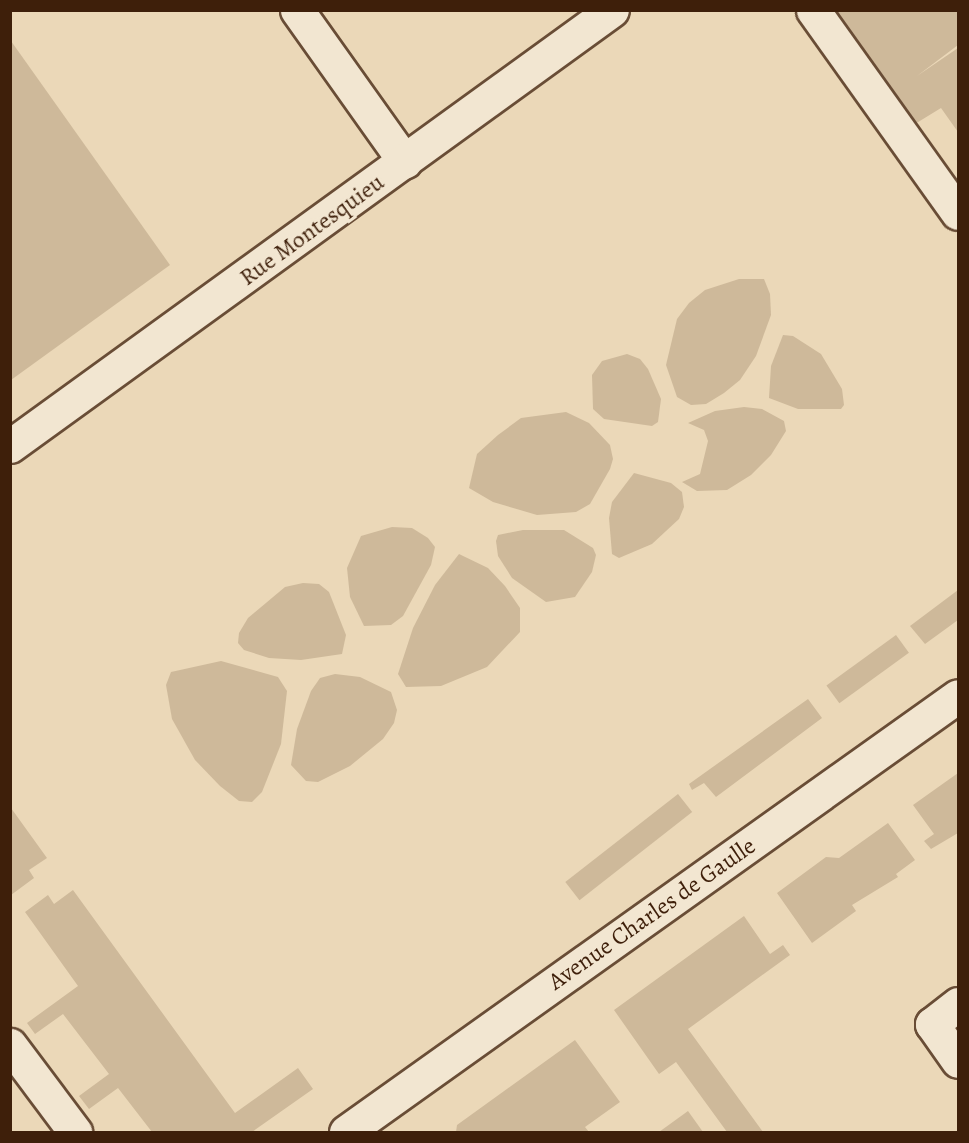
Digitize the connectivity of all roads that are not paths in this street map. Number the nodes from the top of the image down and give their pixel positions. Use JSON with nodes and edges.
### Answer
{"nodes":[{"id":1,"x":297,"y":10,"type":"edge"},
{"id":2,"x":612,"y":10,"type":"edge"},
{"id":3,"x":813,"y":10,"type":"edge"},
{"id":4,"x":405,"y":162,"type":"junction"},
{"id":5,"x":958,"y":213,"type":"edge"},
{"id":6,"x":10,"y":446,"type":"edge"},
{"id":7,"x":958,"y":696,"type":"edge"},
{"id":8,"x":958,"y":1004,"type":"edge"},
{"id":9,"x":10,"y":1045,"type":"edge"},
{"id":10,"x":958,"y":1061,"type":"edge"},
{"id":11,"x":75,"y":1132,"type":"edge"},
{"id":12,"x":349,"y":1132,"type":"edge"}],
"edges":[{"from":1,"to":4,"type":"street"},
{"from":2,"to":4,"type":"street","name":"Rue Montesquieu"},
{"from":3,"to":5,"type":"street"},
{"from":4,"to":6,"type":"street","name":"Rue Montesquieu"},
{"from":7,"to":12,"type":"street","name":"Avenue Charles de Gaulle"},
{"from":8,"to":10,"type":"street"},
{"from":9,"to":11,"type":"street"}]}
